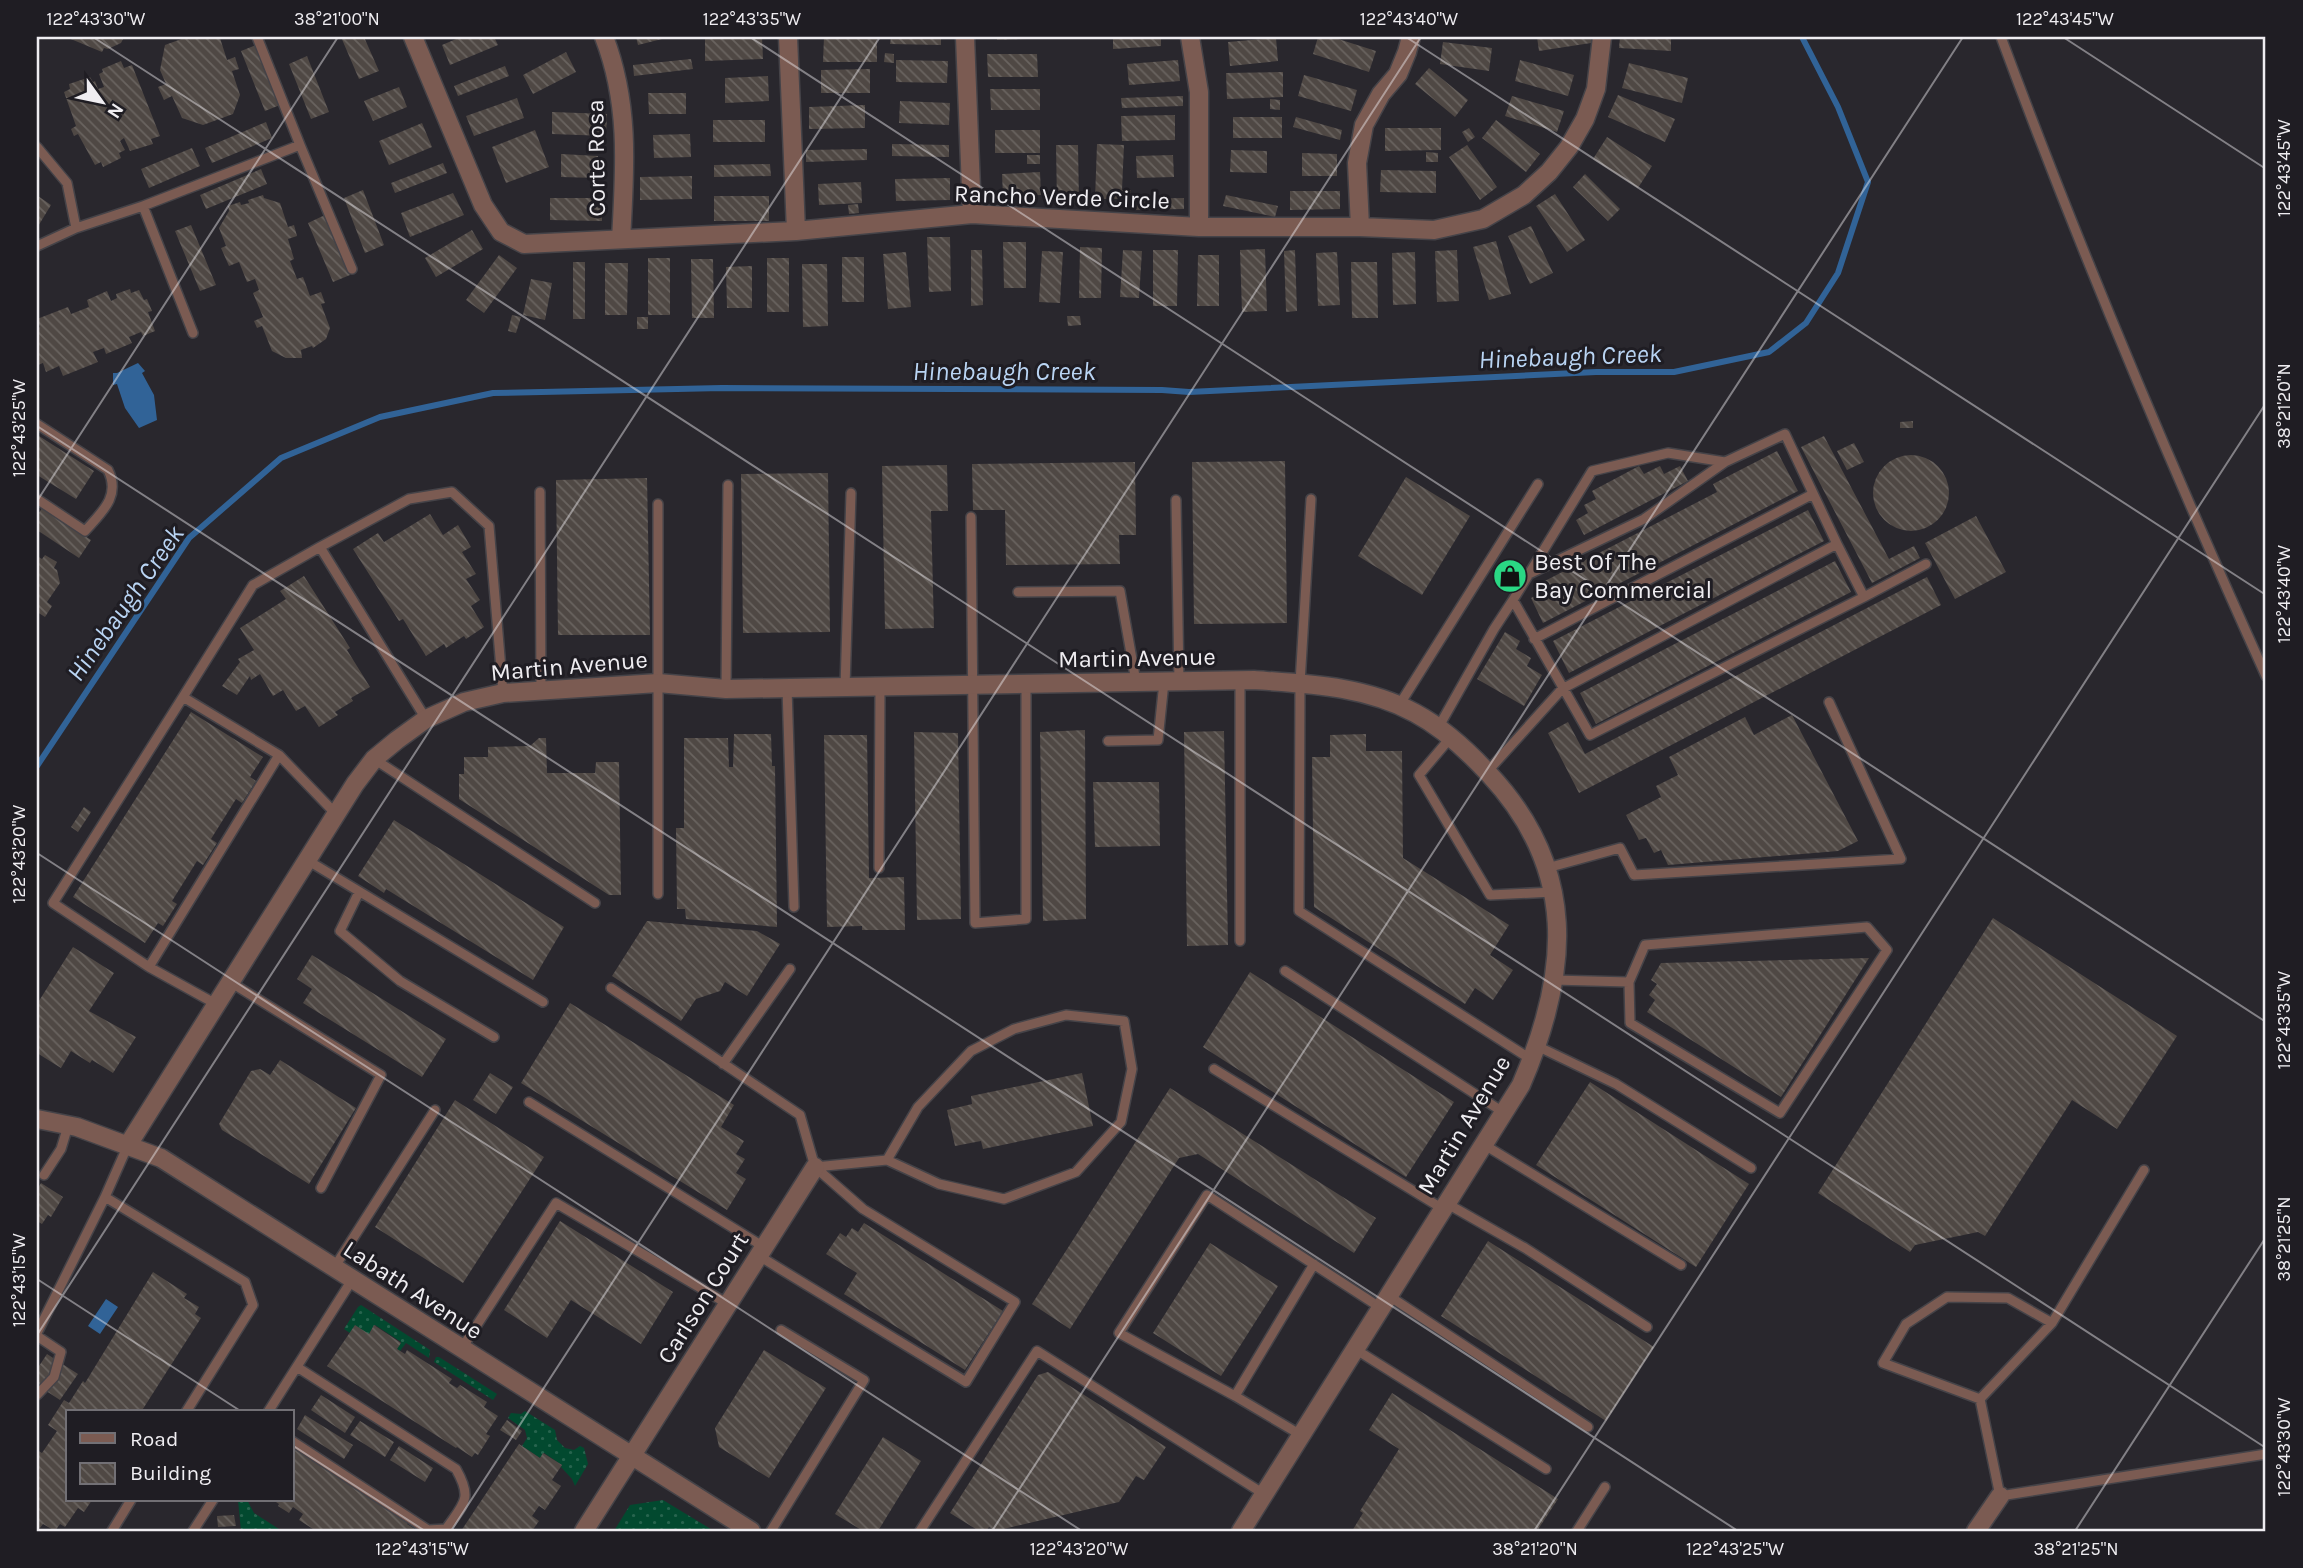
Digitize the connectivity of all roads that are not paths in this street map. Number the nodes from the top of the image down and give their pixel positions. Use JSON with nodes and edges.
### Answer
{"nodes":[{"id":1,"x":257,"y":37,"type":"edge"},
{"id":2,"x":413,"y":37,"type":"edge"},
{"id":3,"x":604,"y":37,"type":"edge"},
{"id":4,"x":788,"y":37,"type":"edge"},
{"id":5,"x":965,"y":37,"type":"edge"},
{"id":6,"x":1190,"y":37,"type":"edge"},
{"id":7,"x":1411,"y":37,"type":"edge"},
{"id":8,"x":1602,"y":37,"type":"edge"},
{"id":9,"x":2001,"y":37,"type":"edge"},
{"id":10,"x":300,"y":145,"type":"junction"},
{"id":11,"x":37,"y":147,"type":"edge"},
{"id":12,"x":143,"y":206,"type":"junction"},
{"id":13,"x":972,"y":215,"type":"junction"},
{"id":14,"x":1199,"y":227,"type":"junction"},
{"id":15,"x":1360,"y":227,"type":"junction"},
{"id":16,"x":76,"y":228,"type":"junction"},
{"id":17,"x":796,"y":231,"type":"junction"},
{"id":18,"x":621,"y":239,"type":"junction"},
{"id":19,"x":37,"y":246,"type":"edge"},
{"id":20,"x":352,"y":269,"type":"dead end"},
{"id":21,"x":193,"y":334,"type":"dead end"},
{"id":22,"x":37,"y":424,"type":"edge"},
{"id":23,"x":1725,"y":462,"type":"junction"},
{"id":24,"x":1538,"y":484,"type":"dead end"},
{"id":25,"x":728,"y":485,"type":"dead end"},
{"id":26,"x":540,"y":492,"type":"dead end"},
{"id":27,"x":850,"y":493,"type":"dead end"},
{"id":28,"x":1813,"y":494,"type":"junction"},
{"id":29,"x":37,"y":499,"type":"edge"},
{"id":30,"x":1311,"y":499,"type":"dead end"},
{"id":31,"x":1176,"y":500,"type":"dead end"},
{"id":32,"x":658,"y":504,"type":"dead end"},
{"id":33,"x":971,"y":517,"type":"dead end"},
{"id":34,"x":1838,"y":544,"type":"junction"},
{"id":35,"x":320,"y":547,"type":"junction"},
{"id":36,"x":1926,"y":564,"type":"dead end"},
{"id":37,"x":1527,"y":575,"type":"junction"},
{"id":38,"x":1018,"y":592,"type":"dead end"},
{"id":39,"x":1864,"y":597,"type":"junction"},
{"id":40,"x":1513,"y":600,"type":"junction"},
{"id":41,"x":1534,"y":639,"type":"junction"},
{"id":42,"x":2266,"y":676,"type":"edge"},
{"id":43,"x":1240,"y":680,"type":"junction"},
{"id":44,"x":1136,"y":682,"type":"junction"},
{"id":45,"x":1172,"y":682,"type":"junction"},
{"id":46,"x":658,"y":683,"type":"junction"},
{"id":47,"x":1300,"y":683,"type":"junction"},
{"id":48,"x":1026,"y":684,"type":"junction"},
{"id":49,"x":974,"y":685,"type":"junction"},
{"id":50,"x":845,"y":687,"type":"junction"},
{"id":51,"x":880,"y":687,"type":"junction"},
{"id":52,"x":787,"y":688,"type":"junction"},
{"id":53,"x":726,"y":689,"type":"junction"},
{"id":54,"x":1562,"y":689,"type":"junction"},
{"id":55,"x":541,"y":691,"type":"junction"},
{"id":56,"x":503,"y":693,"type":"junction"},
{"id":57,"x":183,"y":697,"type":"junction"},
{"id":58,"x":1829,"y":702,"type":"dead end"},
{"id":59,"x":1398,"y":707,"type":"junction"},
{"id":60,"x":426,"y":719,"type":"junction"},
{"id":61,"x":1444,"y":732,"type":"junction"},
{"id":62,"x":1108,"y":741,"type":"dead end"},
{"id":63,"x":279,"y":755,"type":"junction"},
{"id":64,"x":374,"y":759,"type":"junction"},
{"id":65,"x":1487,"y":772,"type":"junction"},
{"id":66,"x":336,"y":814,"type":"junction"},
{"id":67,"x":307,"y":860,"type":"junction"},
{"id":68,"x":879,"y":868,"type":"dead end"},
{"id":69,"x":1547,"y":868,"type":"junction"},
{"id":70,"x":359,"y":892,"type":"junction"},
{"id":71,"x":1553,"y":892,"type":"junction"},
{"id":72,"x":658,"y":894,"type":"dead end"},
{"id":73,"x":595,"y":903,"type":"dead end"},
{"id":74,"x":794,"y":907,"type":"dead end"},
{"id":75,"x":1240,"y":941,"type":"dead end"},
{"id":76,"x":149,"y":967,"type":"junction"},
{"id":77,"x":789,"y":969,"type":"dead end"},
{"id":78,"x":1285,"y":971,"type":"dead end"},
{"id":79,"x":1553,"y":980,"type":"junction"},
{"id":80,"x":230,"y":982,"type":"junction"},
{"id":81,"x":1629,"y":982,"type":"junction"},
{"id":82,"x":611,"y":988,"type":"dead end"},
{"id":83,"x":543,"y":1002,"type":"dead end"},
{"id":84,"x":216,"y":1004,"type":"junction"},
{"id":85,"x":494,"y":1037,"type":"dead end"},
{"id":86,"x":1534,"y":1053,"type":"junction"},
{"id":87,"x":723,"y":1064,"type":"junction"},
{"id":88,"x":1213,"y":1069,"type":"dead end"},
{"id":89,"x":529,"y":1102,"type":"dead end"},
{"id":90,"x":435,"y":1110,"type":"dead end"},
{"id":91,"x":1503,"y":1112,"type":"junction"},
{"id":92,"x":37,"y":1119,"type":"edge"},
{"id":93,"x":68,"y":1126,"type":"junction"},
{"id":94,"x":1483,"y":1144,"type":"junction"},
{"id":95,"x":128,"y":1145,"type":"junction"},
{"id":96,"x":887,"y":1160,"type":"junction"},
{"id":97,"x":815,"y":1167,"type":"junction"},
{"id":98,"x":1751,"y":1168,"type":"dead end"},
{"id":99,"x":2144,"y":1170,"type":"dead end"},
{"id":100,"x":44,"y":1175,"type":"dead end"},
{"id":101,"x":321,"y":1188,"type":"dead end"},
{"id":102,"x":105,"y":1197,"type":"junction"},
{"id":103,"x":1445,"y":1206,"type":"junction"},
{"id":104,"x":761,"y":1251,"type":"junction"},
{"id":105,"x":1314,"y":1264,"type":"junction"},
{"id":106,"x":1681,"y":1265,"type":"dead end"},
{"id":107,"x":334,"y":1268,"type":"junction"},
{"id":108,"x":352,"y":1280,"type":"junction"},
{"id":109,"x":1385,"y":1302,"type":"junction"},
{"id":110,"x":728,"y":1304,"type":"junction"},
{"id":111,"x":2052,"y":1323,"type":"junction"},
{"id":112,"x":1647,"y":1327,"type":"dead end"},
{"id":113,"x":781,"y":1330,"type":"dead end"},
{"id":114,"x":37,"y":1335,"type":"edge"},
{"id":115,"x":1355,"y":1349,"type":"junction"},
{"id":116,"x":461,"y":1350,"type":"junction"},
{"id":117,"x":297,"y":1367,"type":"junction"},
{"id":118,"x":37,"y":1395,"type":"edge"},
{"id":119,"x":1235,"y":1396,"type":"junction"},
{"id":120,"x":1980,"y":1399,"type":"junction"},
{"id":121,"x":187,"y":1410,"type":"edge"},
{"id":122,"x":269,"y":1410,"type":"edge"},
{"id":123,"x":1588,"y":1427,"type":"dead end"},
{"id":124,"x":1301,"y":1435,"type":"junction"},
{"id":125,"x":294,"y":1442,"type":"edge"},
{"id":126,"x":2266,"y":1454,"type":"edge"},
{"id":127,"x":633,"y":1455,"type":"junction"},
{"id":128,"x":1546,"y":1469,"type":"dead end"},
{"id":129,"x":1605,"y":1487,"type":"dead end"},
{"id":130,"x":1264,"y":1494,"type":"junction"},
{"id":131,"x":2000,"y":1496,"type":"junction"},
{"id":132,"x":130,"y":1502,"type":"edge"},
{"id":133,"x":212,"y":1502,"type":"edge"},
{"id":134,"x":112,"y":1531,"type":"edge"},
{"id":135,"x":193,"y":1531,"type":"edge"},
{"id":136,"x":584,"y":1531,"type":"edge"},
{"id":137,"x":751,"y":1531,"type":"edge"},
{"id":138,"x":771,"y":1531,"type":"edge"},
{"id":139,"x":920,"y":1531,"type":"edge"},
{"id":140,"x":1241,"y":1531,"type":"edge"},
{"id":141,"x":1577,"y":1531,"type":"edge"},
{"id":142,"x":1976,"y":1531,"type":"edge"}],
"edges":[{"from":1,"to":10,"type":"lane"},
{"from":2,"to":18,"type":"street","name":"Rancho Verde Circle"},
{"from":3,"to":18,"type":"street","name":"Corte Rosa"},
{"from":4,"to":17,"type":"street"},
{"from":5,"to":13,"type":"street"},
{"from":6,"to":14,"type":"street"},
{"from":7,"to":15,"type":"street"},
{"from":8,"to":15,"type":"street","name":"Rancho Verde Circle"},
{"from":9,"to":42,"type":"lane"},
{"from":10,"to":12,"type":"lane"},
{"from":10,"to":20,"type":"lane"},
{"from":11,"to":16,"type":"lane"},
{"from":12,"to":16,"type":"lane"},
{"from":12,"to":21,"type":"lane"},
{"from":13,"to":14,"type":"street","name":"Rancho Verde Circle"},
{"from":13,"to":17,"type":"street","name":"Rancho Verde Circle"},
{"from":14,"to":15,"type":"street","name":"Rancho Verde Circle"},
{"from":16,"to":19,"type":"lane"},
{"from":17,"to":18,"type":"street","name":"Rancho Verde Circle"},
{"from":22,"to":29,"type":"lane"},
{"from":23,"to":28,"type":"lane"},
{"from":23,"to":37,"type":"lane"},
{"from":23,"to":37,"type":"lane"},
{"from":24,"to":59,"type":"lane"},
{"from":25,"to":53,"type":"lane"},
{"from":26,"to":55,"type":"lane"},
{"from":27,"to":50,"type":"lane"},
{"from":28,"to":34,"type":"lane"},
{"from":28,"to":41,"type":"lane"},
{"from":30,"to":47,"type":"lane"},
{"from":31,"to":45,"type":"lane"},
{"from":32,"to":46,"type":"lane"},
{"from":33,"to":49,"type":"lane"},
{"from":34,"to":39,"type":"lane"},
{"from":34,"to":54,"type":"lane"},
{"from":35,"to":56,"type":"lane"},
{"from":35,"to":57,"type":"lane"},
{"from":35,"to":60,"type":"lane"},
{"from":36,"to":39,"type":"lane"},
{"from":37,"to":40,"type":"lane"},
{"from":38,"to":44,"type":"lane"},
{"from":39,"to":54,"type":"lane"},
{"from":40,"to":41,"type":"lane"},
{"from":40,"to":61,"type":"lane"},
{"from":41,"to":54,"type":"lane"},
{"from":43,"to":45,"type":"street","name":"Martin Avenue"},
{"from":43,"to":47,"type":"street","name":"Martin Avenue"},
{"from":43,"to":75,"type":"lane"},
{"from":44,"to":45,"type":"street","name":"Martin Avenue"},
{"from":44,"to":48,"type":"street","name":"Martin Avenue"},
{"from":45,"to":62,"type":"lane"},
{"from":46,"to":53,"type":"street","name":"Martin Avenue"},
{"from":46,"to":55,"type":"street","name":"Martin Avenue"},
{"from":46,"to":72,"type":"lane"},
{"from":47,"to":59,"type":"street","name":"Martin Avenue"},
{"from":47,"to":86,"type":"lane"},
{"from":48,"to":49,"type":"street","name":"Martin Avenue"},
{"from":48,"to":49,"type":"lane"},
{"from":49,"to":51,"type":"street","name":"Martin Avenue"},
{"from":50,"to":51,"type":"street","name":"Martin Avenue"},
{"from":50,"to":52,"type":"street","name":"Martin Avenue"},
{"from":51,"to":68,"type":"lane"},
{"from":52,"to":53,"type":"street","name":"Martin Avenue"},
{"from":52,"to":74,"type":"lane"},
{"from":54,"to":65,"type":"lane"},
{"from":55,"to":56,"type":"street","name":"Martin Avenue"},
{"from":56,"to":60,"type":"street","name":"Martin Avenue"},
{"from":57,"to":63,"type":"lane"},
{"from":57,"to":76,"type":"lane"},
{"from":58,"to":69,"type":"lane"},
{"from":59,"to":61,"type":"street","name":"Martin Avenue"},
{"from":60,"to":64,"type":"street","name":"Martin Avenue"},
{"from":61,"to":65,"type":"street","name":"Martin Avenue"},
{"from":61,"to":71,"type":"lane"},
{"from":63,"to":66,"type":"lane"},
{"from":63,"to":76,"type":"lane"},
{"from":64,"to":66,"type":"street","name":"Martin Avenue"},
{"from":64,"to":73,"type":"lane"},
{"from":65,"to":69,"type":"street","name":"Martin Avenue"},
{"from":66,"to":67,"type":"street","name":"Martin Avenue"},
{"from":67,"to":70,"type":"lane"},
{"from":67,"to":80,"type":"street","name":"Martin Avenue"},
{"from":69,"to":71,"type":"street","name":"Martin Avenue"},
{"from":70,"to":83,"type":"lane"},
{"from":70,"to":85,"type":"lane"},
{"from":71,"to":79,"type":"street","name":"Martin Avenue"},
{"from":76,"to":84,"type":"lane"},
{"from":77,"to":87,"type":"lane"},
{"from":78,"to":91,"type":"lane"},
{"from":79,"to":81,"type":"lane"},
{"from":79,"to":86,"type":"street","name":"Martin Avenue"},
{"from":80,"to":84,"type":"street","name":"Martin Avenue"},
{"from":80,"to":101,"type":"lane"},
{"from":81,"to":81,"type":"lane"},
{"from":82,"to":87,"type":"lane"},
{"from":84,"to":95,"type":"street","name":"Martin Avenue"},
{"from":86,"to":91,"type":"street","name":"Martin Avenue"},
{"from":86,"to":98,"type":"lane"},
{"from":87,"to":97,"type":"lane"},
{"from":88,"to":103,"type":"lane"},
{"from":89,"to":104,"type":"lane"},
{"from":90,"to":107,"type":"lane"},
{"from":91,"to":94,"type":"street","name":"Martin Avenue"},
{"from":92,"to":93,"type":"street","name":"Labath Avenue"},
{"from":93,"to":95,"type":"street","name":"Labath Avenue"},
{"from":93,"to":100,"type":"lane"},
{"from":94,"to":103,"type":"street","name":"Martin Avenue"},
{"from":94,"to":106,"type":"lane"},
{"from":95,"to":102,"type":"lane"},
{"from":95,"to":107,"type":"street","name":"Labath Avenue"},
{"from":96,"to":96,"type":"lane"},
{"from":96,"to":97,"type":"lane"},
{"from":97,"to":104,"type":"street","name":"Carlson Court"},
{"from":97,"to":104,"type":"lane"},
{"from":99,"to":111,"type":"lane"},
{"from":102,"to":114,"type":"lane"},
{"from":102,"to":121,"type":"lane"},
{"from":103,"to":109,"type":"street","name":"Martin Avenue"},
{"from":103,"to":112,"type":"lane"},
{"from":104,"to":110,"type":"street","name":"Carlson Court"},
{"from":105,"to":109,"type":"lane"},
{"from":105,"to":119,"type":"lane"},
{"from":105,"to":119,"type":"lane"},
{"from":107,"to":108,"type":"street","name":"Labath Avenue"},
{"from":108,"to":116,"type":"street","name":"Labath Avenue"},
{"from":108,"to":117,"type":"lane"},
{"from":109,"to":115,"type":"street","name":"Martin Avenue"},
{"from":109,"to":123,"type":"lane"},
{"from":110,"to":116,"type":"lane"},
{"from":110,"to":127,"type":"street","name":"Carlson Court"},
{"from":111,"to":120,"type":"lane"},
{"from":111,"to":120,"type":"lane"},
{"from":113,"to":138,"type":"lane"},
{"from":114,"to":118,"type":"lane"},
{"from":115,"to":124,"type":"street","name":"Martin Avenue"},
{"from":115,"to":128,"type":"lane"},
{"from":116,"to":127,"type":"street","name":"Labath Avenue"},
{"from":117,"to":122,"type":"lane"},
{"from":117,"to":125,"type":"lane"},
{"from":119,"to":124,"type":"lane"},
{"from":120,"to":131,"type":"lane"},
{"from":124,"to":130,"type":"street","name":"Martin Avenue"},
{"from":126,"to":131,"type":"lane"},
{"from":127,"to":136,"type":"street","name":"Carlson Court"},
{"from":127,"to":137,"type":"street","name":"Labath Avenue"},
{"from":129,"to":141,"type":"lane"},
{"from":130,"to":139,"type":"lane"},
{"from":130,"to":140,"type":"street","name":"Martin Avenue"},
{"from":131,"to":142,"type":"street"},
{"from":132,"to":134,"type":"lane"},
{"from":133,"to":135,"type":"lane"}]}
